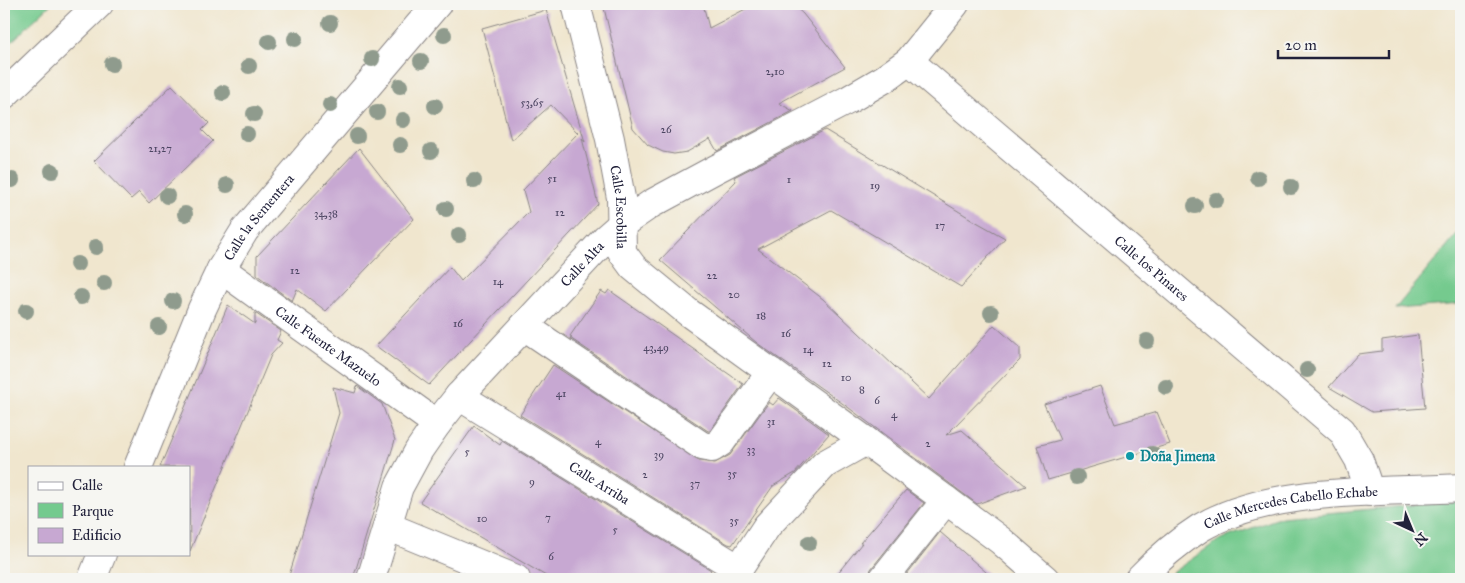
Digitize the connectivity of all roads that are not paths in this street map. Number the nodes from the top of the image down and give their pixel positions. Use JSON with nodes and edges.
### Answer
{"nodes":[{"id":1,"x":99,"y":4,"type":"edge"},
{"id":2,"x":437,"y":4,"type":"edge"},
{"id":3,"x":576,"y":4,"type":"edge"},
{"id":4,"x":955,"y":4,"type":"edge"},
{"id":5,"x":908,"y":61,"type":"junction"},
{"id":6,"x":4,"y":95,"type":"edge"},
{"id":7,"x":622,"y":224,"type":"junction"},
{"id":8,"x":221,"y":269,"type":"junction"},
{"id":9,"x":524,"y":326,"type":"junction"},
{"id":10,"x":771,"y":372,"type":"junction"},
{"id":11,"x":459,"y":396,"type":"junction"},
{"id":12,"x":437,"y":424,"type":"junction"},
{"id":13,"x":866,"y":441,"type":"junction"},
{"id":14,"x":138,"y":466,"type":"edge"},
{"id":15,"x":1461,"y":488,"type":"edge"},
{"id":16,"x":1370,"y":492,"type":"junction"},
{"id":17,"x":946,"y":500,"type":"junction"},
{"id":18,"x":387,"y":526,"type":"junction"},
{"id":19,"x":101,"y":556,"type":"edge"},
{"id":20,"x":735,"y":574,"type":"edge"},
{"id":21,"x":92,"y":579,"type":"edge"},
{"id":22,"x":371,"y":579,"type":"edge"},
{"id":23,"x":516,"y":579,"type":"edge"},
{"id":24,"x":883,"y":579,"type":"edge"},
{"id":25,"x":1046,"y":579,"type":"edge"},
{"id":26,"x":1139,"y":579,"type":"edge"}],
"edges":[{"from":1,"to":6,"type":"street"},
{"from":2,"to":8,"type":"street","name":"Calle la Sementera"},
{"from":3,"to":7,"type":"street","name":"Calle Escobilla"},
{"from":4,"to":5,"type":"street","name":"Calle Alta"},
{"from":5,"to":7,"type":"street","name":"Calle Alta"},
{"from":5,"to":16,"type":"street","name":"Calle los Pinares"},
{"from":7,"to":9,"type":"street","name":"Calle Alta"},
{"from":7,"to":10,"type":"street","name":"Calle Escobilla"},
{"from":8,"to":12,"type":"street","name":"Calle Fuente Mazuelo"},
{"from":8,"to":14,"type":"street","name":"Calle la Sementera"},
{"from":9,"to":10,"type":"street"},
{"from":9,"to":11,"type":"street","name":"Calle Alta"},
{"from":10,"to":13,"type":"street","name":"Calle Escobilla"},
{"from":11,"to":12,"type":"street","name":"Calle Alta"},
{"from":11,"to":20,"type":"street","name":"Calle Arriba"},
{"from":12,"to":18,"type":"street","name":"Calle Alta"},
{"from":13,"to":17,"type":"street","name":"Calle Escobilla"},
{"from":13,"to":20,"type":"street"},
{"from":15,"to":16,"type":"street","name":"Calle Mercedes Cabello Echabe"},
{"from":16,"to":26,"type":"street","name":"Calle Mercedes Cabello Echabe"},
{"from":17,"to":24,"type":"street"},
{"from":17,"to":25,"type":"street","name":"Calle Escobilla"},
{"from":18,"to":22,"type":"street","name":"Calle Alta"},
{"from":18,"to":23,"type":"street"},
{"from":19,"to":21,"type":"street"}]}
